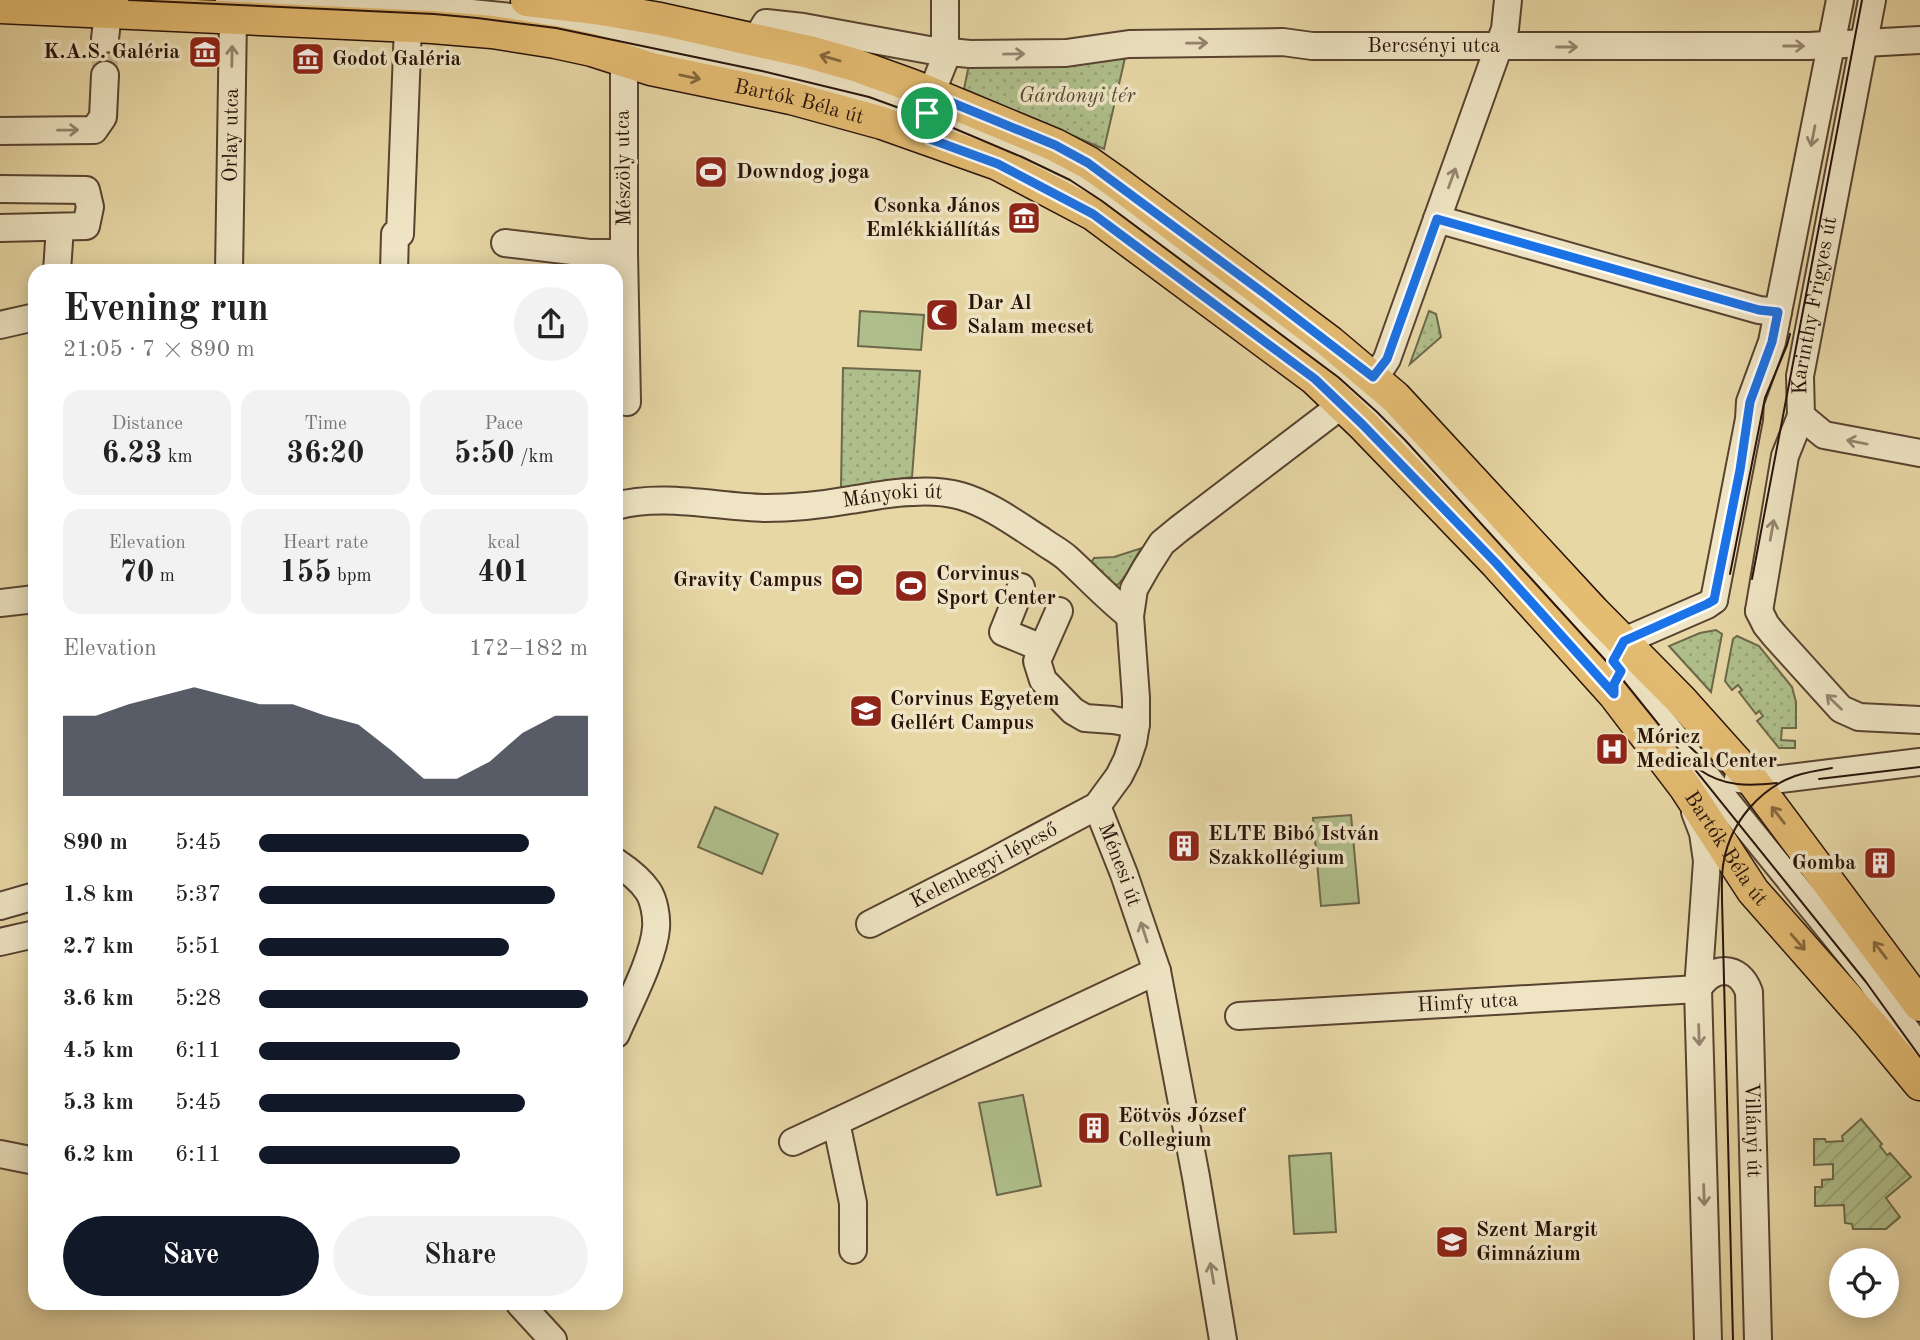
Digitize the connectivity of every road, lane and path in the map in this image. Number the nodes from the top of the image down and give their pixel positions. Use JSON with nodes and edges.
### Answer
{"nodes":[{"id":1,"x":527,"y":0,"type":"edge"},
{"id":2,"x":945,"y":0,"type":"edge"},
{"id":3,"x":1508,"y":0,"type":"edge"},
{"id":4,"x":1840,"y":0,"type":"edge"},
{"id":5,"x":1872,"y":0,"type":"edge"},
{"id":6,"x":593,"y":4,"type":"edge"},
{"id":7,"x":223,"y":5,"type":"edge"},
{"id":8,"x":0,"y":7,"type":"edge"},
{"id":9,"x":646,"y":8,"type":"edge"},
{"id":10,"x":408,"y":26,"type":"junction"},
{"id":11,"x":756,"y":39,"type":"junction"},
{"id":12,"x":1920,"y":40,"type":"edge"},
{"id":13,"x":1864,"y":42,"type":"junction"},
{"id":14,"x":1832,"y":45,"type":"junction"},
{"id":15,"x":1499,"y":47,"type":"junction"},
{"id":16,"x":946,"y":51,"type":"junction"},
{"id":17,"x":624,"y":60,"type":"junction"},
{"id":18,"x":105,"y":75,"type":"tunnel mouth"},
{"id":19,"x":929,"y":115,"type":"junction"},
{"id":20,"x":0,"y":131,"type":"edge"},
{"id":21,"x":1056,"y":156,"type":"junction"},
{"id":22,"x":998,"y":164,"type":"junction"},
{"id":23,"x":0,"y":189,"type":"edge"},
{"id":24,"x":1437,"y":219,"type":"junction"},
{"id":25,"x":60,"y":227,"type":"junction"},
{"id":26,"x":0,"y":228,"type":"edge"},
{"id":27,"x":505,"y":243,"type":"dead end"},
{"id":28,"x":624,"y":253,"type":"junction"},
{"id":29,"x":57,"y":264,"type":"edge"},
{"id":30,"x":229,"y":264,"type":"edge"},
{"id":31,"x":394,"y":264,"type":"edge"},
{"id":32,"x":1778,"y":312,"type":"junction"},
{"id":33,"x":28,"y":319,"type":"edge"},
{"id":34,"x":0,"y":325,"type":"edge"},
{"id":35,"x":1359,"y":391,"type":"junction"},
{"id":36,"x":627,"y":402,"type":"dead end"},
{"id":37,"x":1801,"y":416,"type":"junction"},
{"id":38,"x":1920,"y":453,"type":"edge"},
{"id":39,"x":623,"y":504,"type":"edge"},
{"id":40,"x":1021,"y":587,"type":"dead end"},
{"id":41,"x":28,"y":600,"type":"edge"},
{"id":42,"x":1714,"y":600,"type":"junction"},
{"id":43,"x":0,"y":603,"type":"edge"},
{"id":44,"x":1059,"y":611,"type":"dead end"},
{"id":45,"x":1759,"y":611,"type":"junction"},
{"id":46,"x":1130,"y":615,"type":"junction"},
{"id":47,"x":1585,"y":630,"type":"junction"},
{"id":48,"x":1042,"y":648,"type":"junction"},
{"id":49,"x":1617,"y":670,"type":"junction"},
{"id":50,"x":1920,"y":720,"type":"edge"},
{"id":51,"x":1136,"y":724,"type":"junction"},
{"id":52,"x":1690,"y":755,"type":"junction"},
{"id":53,"x":1920,"y":762,"type":"edge"},
{"id":54,"x":1752,"y":781,"type":"junction"},
{"id":55,"x":1685,"y":787,"type":"junction"},
{"id":56,"x":1097,"y":806,"type":"junction"},
{"id":57,"x":623,"y":867,"type":"edge"},
{"id":58,"x":28,"y":898,"type":"edge"},
{"id":59,"x":0,"y":906,"type":"edge"},
{"id":60,"x":870,"y":924,"type":"dead end"},
{"id":61,"x":28,"y":936,"type":"edge"},
{"id":62,"x":0,"y":942,"type":"edge"},
{"id":63,"x":1157,"y":971,"type":"junction"},
{"id":64,"x":1698,"y":989,"type":"junction"},
{"id":65,"x":1920,"y":1005,"type":"edge"},
{"id":66,"x":1239,"y":1016,"type":"dead end"},
{"id":67,"x":623,"y":1017,"type":"edge"},
{"id":68,"x":1876,"y":1031,"type":"junction"},
{"id":69,"x":1917,"y":1040,"type":"edge"},
{"id":70,"x":1920,"y":1084,"type":"edge"},
{"id":71,"x":836,"y":1122,"type":"junction"},
{"id":72,"x":793,"y":1142,"type":"dead end"},
{"id":73,"x":0,"y":1154,"type":"edge"},
{"id":74,"x":28,"y":1160,"type":"edge"},
{"id":75,"x":853,"y":1250,"type":"dead end"},
{"id":76,"x":526,"y":1310,"type":"edge"},
{"id":77,"x":553,"y":1340,"type":"edge"},
{"id":78,"x":1223,"y":1340,"type":"edge"},
{"id":79,"x":1708,"y":1340,"type":"edge"},
{"id":80,"x":1758,"y":1340,"type":"edge"}],
"edges":[{"from":1,"to":6,"type":"main road","name":"Bartók Béla út"},
{"from":2,"to":16,"type":"street"},
{"from":3,"to":15,"type":"street"},
{"from":4,"to":14,"type":"street","name":"Karinthy Frigyes út"},
{"from":5,"to":13,"type":"street","name":"Karinthy Frigyes út"},
{"from":6,"to":9,"type":"main road","name":"Bartók Béla út"},
{"from":7,"to":8,"type":"main road","name":"Bartók Béla út"},
{"from":7,"to":10,"type":"main road","name":"Bartók Béla út"},
{"from":7,"to":19,"type":"street","name":"Bartók Béla út"},
{"from":30,"to":7,"type":"street","name":"Orlay utca","one_way":true},
{"from":9,"to":11,"type":"main road","name":"Bartók Béla út"},
{"from":10,"to":17,"type":"main road","name":"Bartók Béla út"},
{"from":10,"to":31,"type":"street"},
{"from":11,"to":16,"type":"street","name":"Bercsényi utca"},
{"from":19,"to":11,"type":"main road","name":"Bartók Béla út","one_way":true},
{"from":12,"to":13,"type":"street","name":"Bercsényi utca"},
{"from":13,"to":14,"type":"street","name":"Bercsényi utca"},
{"from":13,"to":37,"type":"street","name":"Karinthy Frigyes út"},
{"from":15,"to":14,"type":"street","name":"Bercsényi utca","one_way":true},
{"from":14,"to":32,"type":"street","name":"Karinthy Frigyes út","one_way":true},
{"from":16,"to":15,"type":"street","name":"Bercsényi utca","one_way":true},
{"from":24,"to":15,"type":"street","one_way":true},
{"from":16,"to":19,"type":"street"},
{"from":17,"to":19,"type":"main road","name":"Bartók Béla út","one_way":true},
{"from":17,"to":28,"type":"street","name":"Mészöly utca"},
{"from":20,"to":18,"type":"street","one_way":true},
{"from":19,"to":21,"type":"main road","name":"Bartók Béla út"},
{"from":19,"to":22,"type":"main road","name":"Bartók Béla út"},
{"from":21,"to":22,"type":"main road"},
{"from":21,"to":35,"type":"main road","name":"Bartók Béla út"},
{"from":22,"to":35,"type":"main road","name":"Bartók Béla út"},
{"from":23,"to":25,"type":"street"},
{"from":24,"to":32,"type":"street"},
{"from":24,"to":35,"type":"street"},
{"from":25,"to":26,"type":"street"},
{"from":25,"to":29,"type":"street"},
{"from":27,"to":28,"type":"street"},
{"from":28,"to":36,"type":"street","name":"Mészöly utca"},
{"from":32,"to":42,"type":"street","name":"Karinthy Frigyes út"},
{"from":33,"to":34,"type":"street"},
{"from":35,"to":46,"type":"street","name":"Ménesi út"},
{"from":35,"to":47,"type":"street","name":"Bartók Béla út"},
{"from":35,"to":49,"type":"main road","name":"Bartók Béla út"},
{"from":35,"to":49,"type":"main road","name":"Bartók Béla út"},
{"from":38,"to":37,"type":"street","one_way":true},
{"from":45,"to":37,"type":"street","name":"Karinthy Frigyes út","one_way":true},
{"from":39,"to":46,"type":"street","name":"Mányoki út"},
{"from":40,"to":48,"type":"street"},
{"from":41,"to":43,"type":"street"},
{"from":42,"to":45,"type":"street"},
{"from":42,"to":49,"type":"street"},
{"from":44,"to":48,"type":"street"},
{"from":50,"to":45,"type":"street","one_way":true},
{"from":46,"to":51,"type":"street","name":"Ménesi út"},
{"from":47,"to":49,"type":"street"},
{"from":47,"to":49,"type":"street"},
{"from":48,"to":51,"type":"street"},
{"from":49,"to":52,"type":"street","name":"Bartók Béla út"},
{"from":49,"to":54,"type":"main road","name":"Bartók Béla út"},
{"from":49,"to":55,"type":"main road","name":"Bartók Béla út"},
{"from":51,"to":56,"type":"street","name":"Ménesi út"},
{"from":52,"to":54,"type":"street"},
{"from":52,"to":69,"type":"street","name":"Bartók Béla út"},
{"from":53,"to":54,"type":"street"},
{"from":65,"to":54,"type":"main road","name":"Bartók Béla út","one_way":true},
{"from":55,"to":64,"type":"street"},
{"from":55,"to":68,"type":"main road","name":"Bartók Béla út","one_way":true},
{"from":56,"to":60,"type":"street","name":"Kelenhegyi lépcső"},
{"from":63,"to":56,"type":"street","name":"Ménesi út","one_way":true},
{"from":57,"to":67,"type":"street"},
{"from":58,"to":59,"type":"street"},
{"from":61,"to":62,"type":"street"},
{"from":63,"to":71,"type":"street"},
{"from":78,"to":63,"type":"street","name":"Ménesi út","one_way":true},
{"from":64,"to":66,"type":"street","name":"Himfy utca"},
{"from":64,"to":79,"type":"street","one_way":true},
{"from":64,"to":80,"type":"street","name":"Villányi út"},
{"from":68,"to":69,"type":"street"},
{"from":68,"to":70,"type":"main road","name":"Bartók Béla út"},
{"from":71,"to":72,"type":"street"},
{"from":71,"to":75,"type":"street"},
{"from":73,"to":74,"type":"street"},
{"from":76,"to":77,"type":"street"}]}
